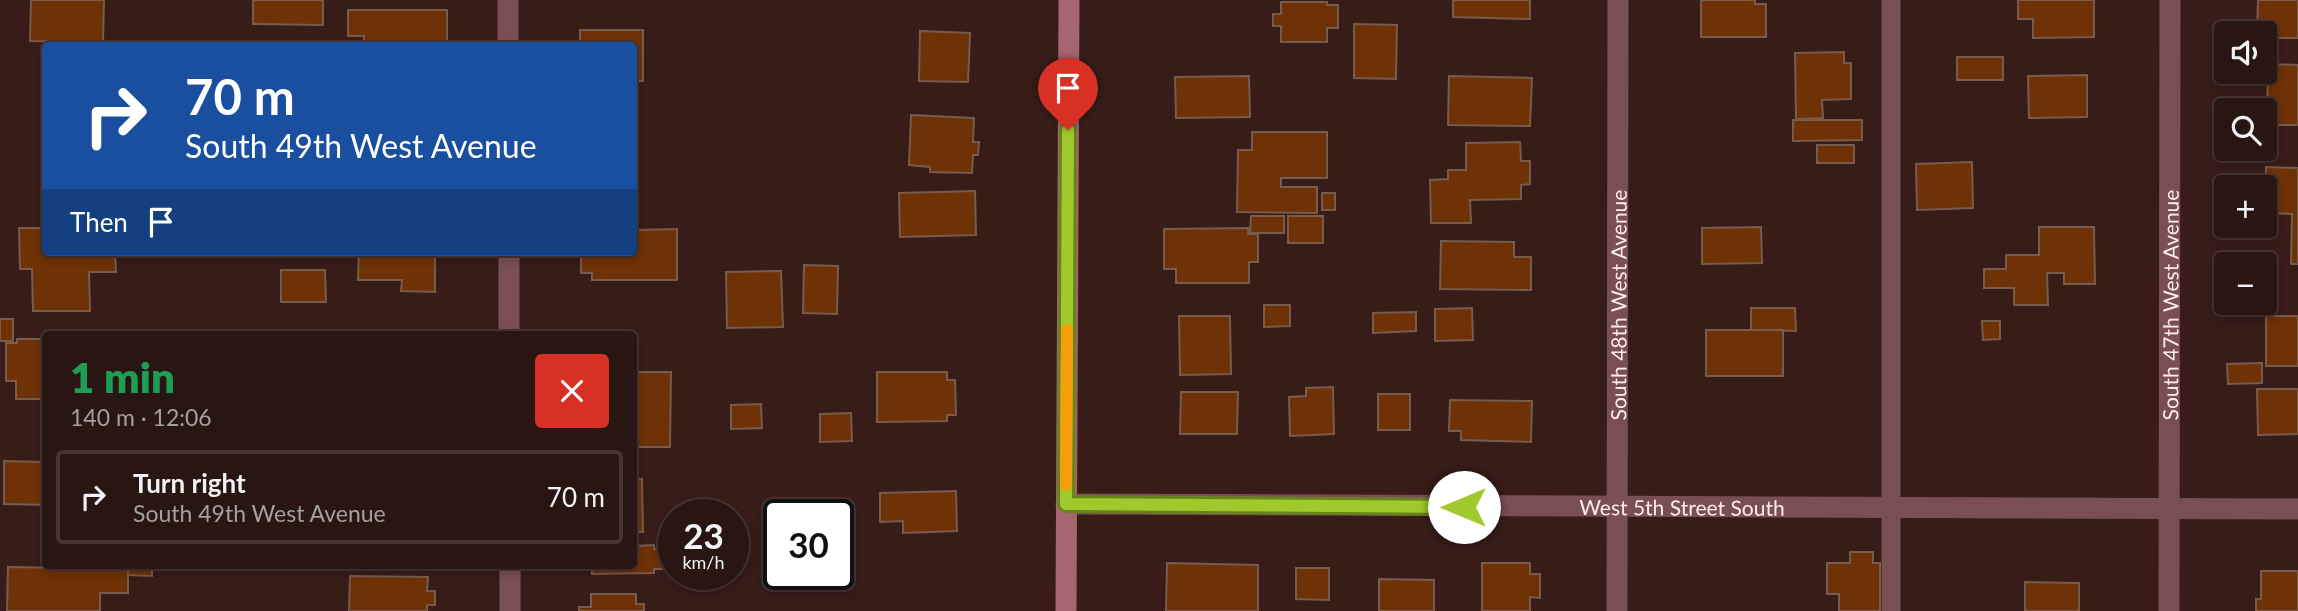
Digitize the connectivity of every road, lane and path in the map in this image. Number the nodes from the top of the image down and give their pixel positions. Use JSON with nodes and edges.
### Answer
{"nodes":[{"id":1,"x":508,"y":0,"type":"edge"},
{"id":2,"x":1069,"y":0,"type":"edge"},
{"id":3,"x":1618,"y":0,"type":"edge"},
{"id":4,"x":1891,"y":0,"type":"edge"},
{"id":5,"x":2169,"y":0,"type":"edge"},
{"id":6,"x":508,"y":42,"type":"edge"},
{"id":7,"x":509,"y":256,"type":"edge"},
{"id":8,"x":509,"y":331,"type":"edge"},
{"id":9,"x":1066,"y":504,"type":"junction"},
{"id":10,"x":1617,"y":508,"type":"junction"},
{"id":11,"x":1891,"y":509,"type":"junction"},
{"id":12,"x":2169,"y":509,"type":"junction"},
{"id":13,"x":2298,"y":509,"type":"edge"},
{"id":14,"x":510,"y":569,"type":"edge"},
{"id":15,"x":510,"y":611,"type":"edge"},
{"id":16,"x":1066,"y":611,"type":"edge"},
{"id":17,"x":1617,"y":611,"type":"edge"},
{"id":18,"x":1891,"y":611,"type":"edge"},
{"id":19,"x":2169,"y":611,"type":"edge"}],
"edges":[{"from":1,"to":6,"type":"street"},
{"from":2,"to":9,"type":"street"},
{"from":3,"to":10,"type":"street","name":"South 48th West Avenue"},
{"from":4,"to":11,"type":"lane"},
{"from":5,"to":12,"type":"street","name":"South 47th West Avenue"},
{"from":7,"to":8,"type":"street"},
{"from":9,"to":10,"type":"street","name":"West 5th Street South"},
{"from":9,"to":16,"type":"street"},
{"from":10,"to":11,"type":"street","name":"West 5th Street South"},
{"from":10,"to":17,"type":"street","name":"South 48th West Avenue"},
{"from":11,"to":12,"type":"street","name":"West 5th Street South"},
{"from":11,"to":18,"type":"lane"},
{"from":12,"to":13,"type":"street","name":"West 5th Street South"},
{"from":12,"to":19,"type":"street","name":"South 47th West Avenue"},
{"from":14,"to":15,"type":"street"}]}
